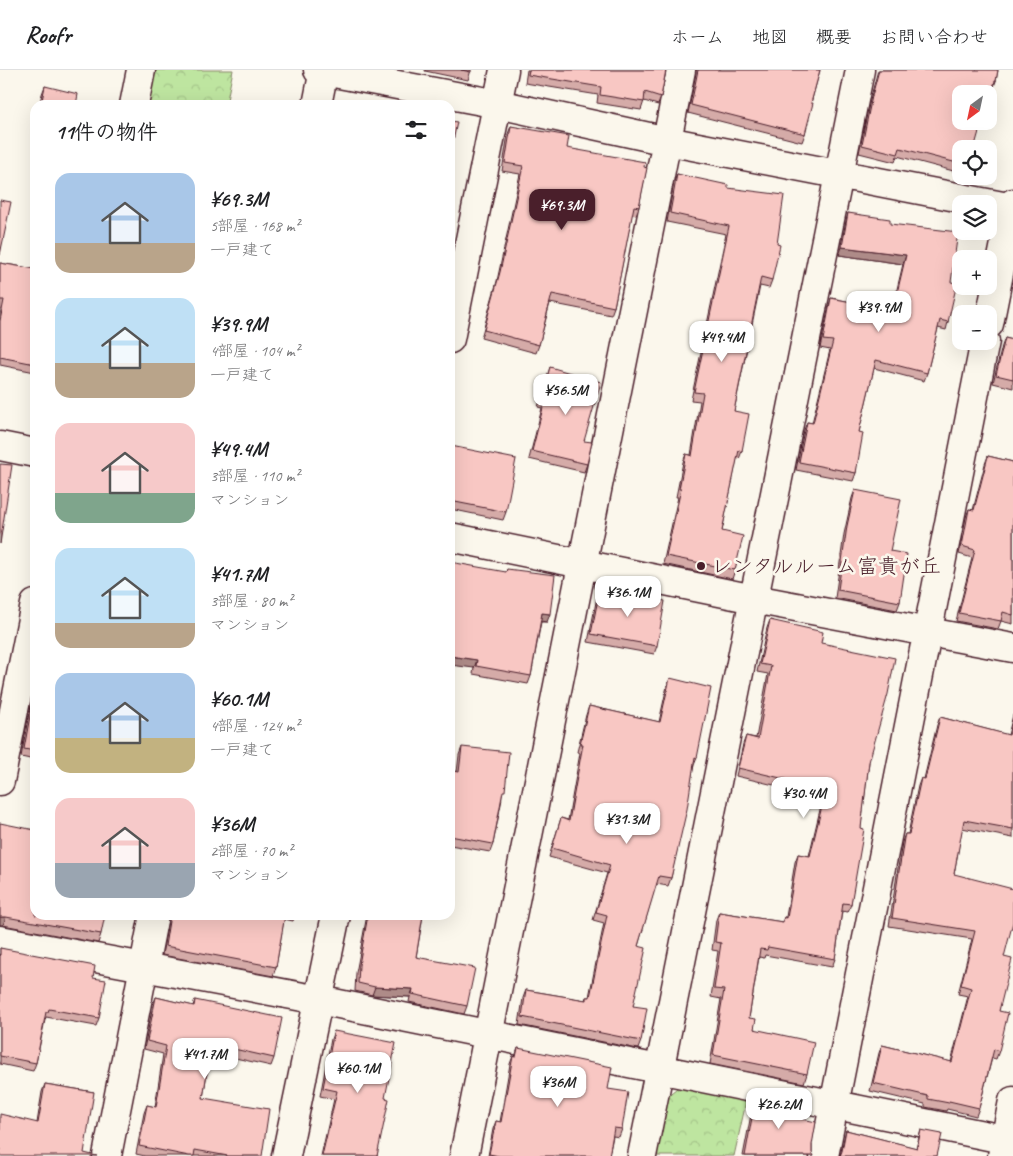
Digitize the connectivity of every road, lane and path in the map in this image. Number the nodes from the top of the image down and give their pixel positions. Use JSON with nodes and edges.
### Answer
{"nodes":[{"id":1,"x":141,"y":70,"type":"edge"},
{"id":2,"x":322,"y":70,"type":"edge"},
{"id":3,"x":504,"y":70,"type":"edge"},
{"id":4,"x":681,"y":70,"type":"edge"},
{"id":5,"x":860,"y":70,"type":"edge"},
{"id":6,"x":135,"y":100,"type":"edge"},
{"id":7,"x":317,"y":100,"type":"edge"},
{"id":8,"x":498,"y":104,"type":"junction"},
{"id":9,"x":667,"y":141,"type":"junction"},
{"id":10,"x":840,"y":174,"type":"junction"},
{"id":11,"x":1013,"y":206,"type":"edge"},
{"id":12,"x":993,"y":305,"type":"edge"},
{"id":13,"x":455,"y":315,"type":"edge"},
{"id":14,"x":983,"y":350,"type":"edge"},
{"id":15,"x":0,"y":446,"type":"edge"},
{"id":16,"x":30,"y":452,"type":"edge"},
{"id":17,"x":455,"y":537,"type":"edge"},
{"id":18,"x":584,"y":563,"type":"junction"},
{"id":19,"x":754,"y":599,"type":"junction"},
{"id":20,"x":30,"y":629,"type":"edge"},
{"id":21,"x":928,"y":631,"type":"junction"},
{"id":22,"x":1013,"y":648,"type":"edge"},
{"id":23,"x":0,"y":781,"type":"edge"},
{"id":24,"x":153,"y":920,"type":"edge"},
{"id":25,"x":335,"y":920,"type":"edge"},
{"id":26,"x":0,"y":940,"type":"edge"},
{"id":27,"x":144,"y":967,"type":"junction"},
{"id":28,"x":319,"y":1000,"type":"junction"},
{"id":29,"x":489,"y":1035,"type":"junction"},
{"id":30,"x":660,"y":1070,"type":"junction"},
{"id":31,"x":1013,"y":1101,"type":"edge"},
{"id":32,"x":835,"y":1106,"type":"junction"},
{"id":33,"x":1007,"y":1145,"type":"edge"},
{"id":34,"x":107,"y":1156,"type":"edge"},
{"id":35,"x":286,"y":1156,"type":"edge"},
{"id":36,"x":464,"y":1156,"type":"edge"},
{"id":37,"x":642,"y":1156,"type":"edge"},
{"id":38,"x":824,"y":1156,"type":"edge"}],
"edges":[{"from":1,"to":6,"type":"street"},
{"from":2,"to":7,"type":"street"},
{"from":2,"to":8,"type":"street"},
{"from":3,"to":8,"type":"street"},
{"from":4,"to":9,"type":"street"},
{"from":5,"to":10,"type":"street"},
{"from":8,"to":9,"type":"street"},
{"from":8,"to":13,"type":"street"},
{"from":9,"to":10,"type":"street"},
{"from":9,"to":18,"type":"street"},
{"from":10,"to":11,"type":"street"},
{"from":10,"to":19,"type":"street"},
{"from":11,"to":12,"type":"street"},
{"from":14,"to":21,"type":"street"},
{"from":15,"to":16,"type":"street"},
{"from":17,"to":18,"type":"street"},
{"from":18,"to":19,"type":"street"},
{"from":18,"to":29,"type":"street"},
{"from":19,"to":21,"type":"street"},
{"from":19,"to":30,"type":"street"},
{"from":20,"to":23,"type":"street"},
{"from":21,"to":22,"type":"street"},
{"from":21,"to":32,"type":"street"},
{"from":24,"to":27,"type":"street"},
{"from":25,"to":28,"type":"street"},
{"from":26,"to":27,"type":"street"},
{"from":27,"to":28,"type":"street"},
{"from":27,"to":34,"type":"street"},
{"from":28,"to":29,"type":"street"},
{"from":28,"to":35,"type":"street"},
{"from":29,"to":30,"type":"street"},
{"from":29,"to":36,"type":"street"},
{"from":30,"to":32,"type":"street"},
{"from":30,"to":37,"type":"street"},
{"from":31,"to":33,"type":"street"},
{"from":32,"to":33,"type":"street"},
{"from":32,"to":38,"type":"street"}]}
